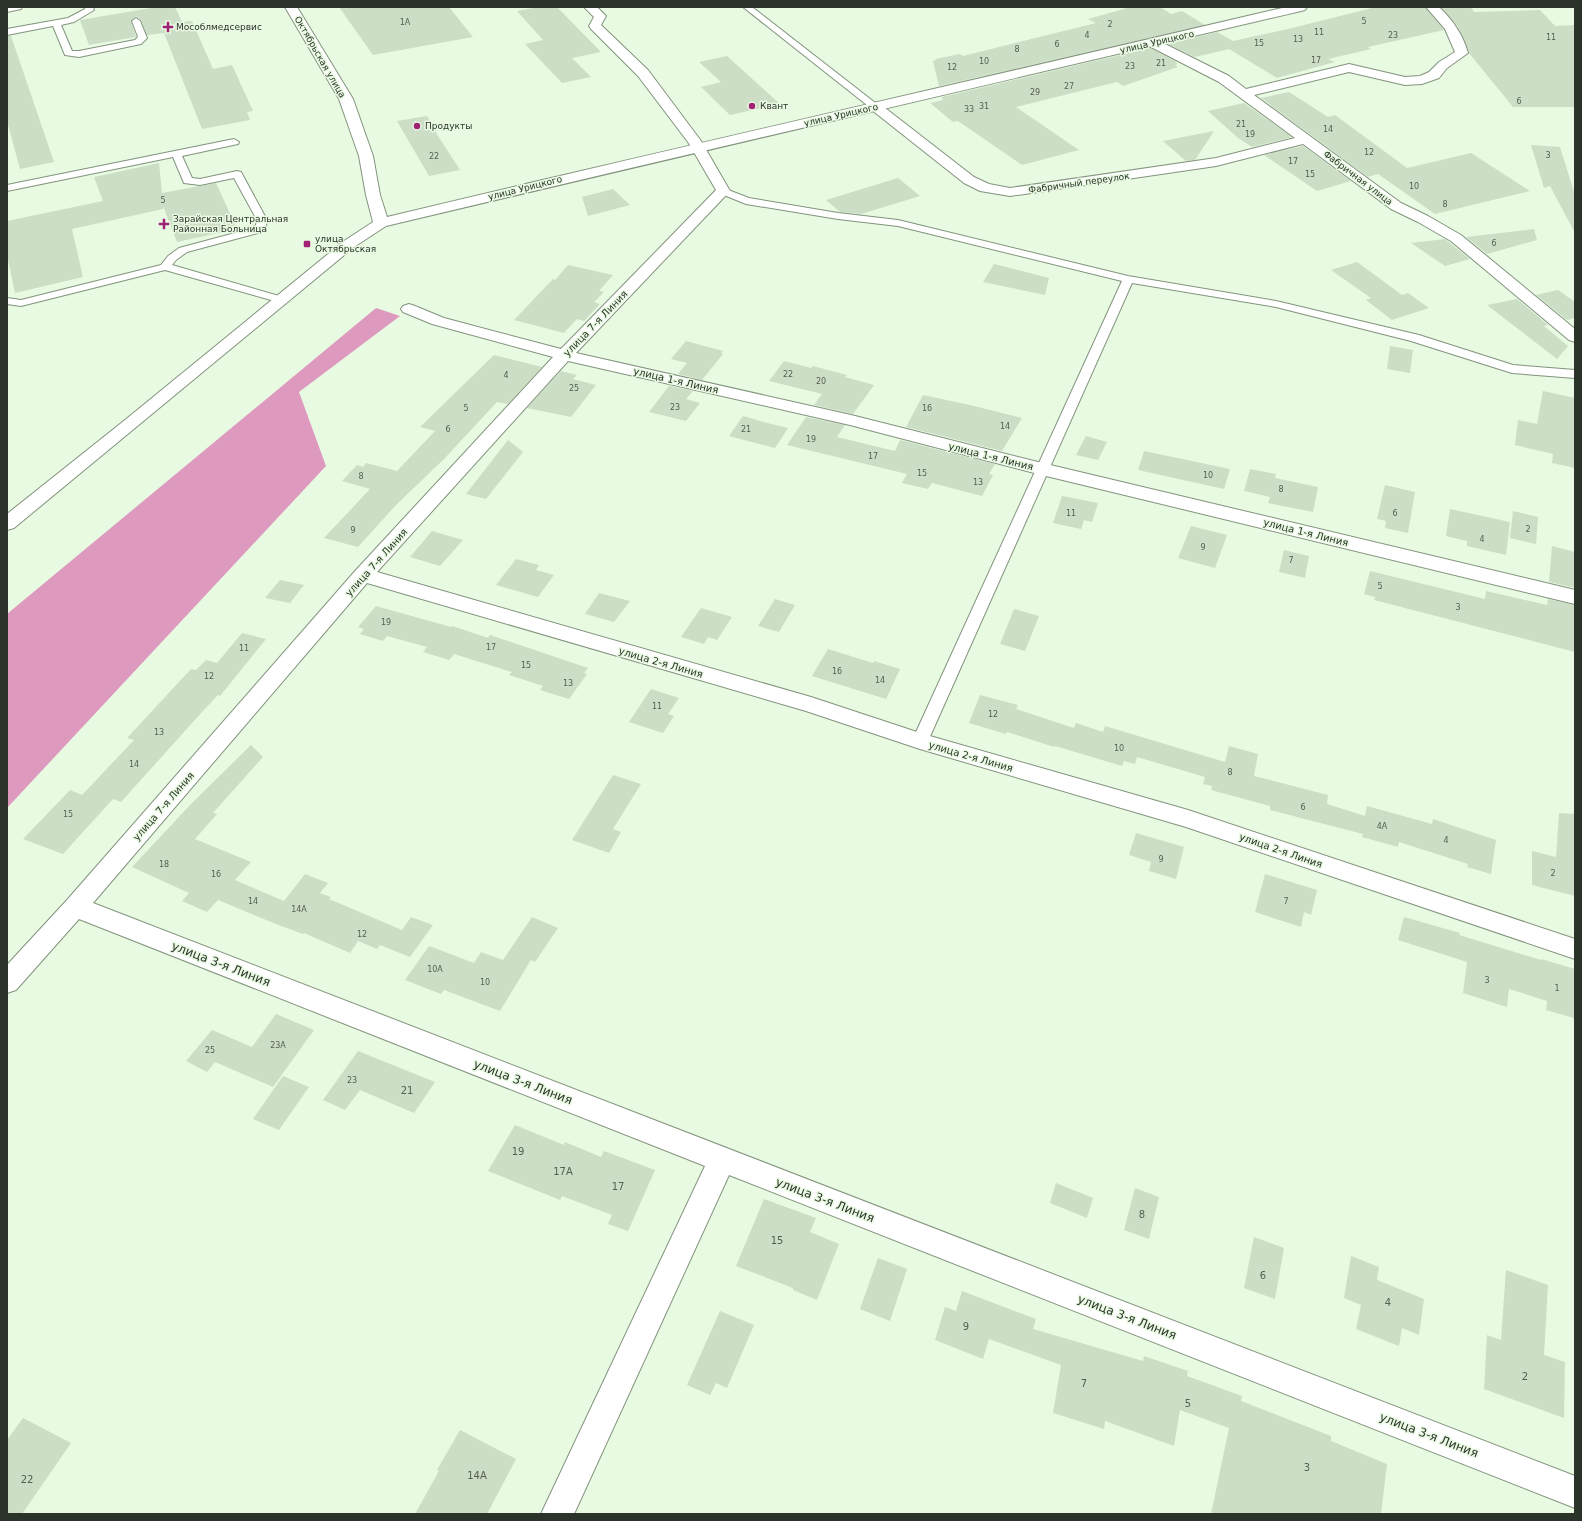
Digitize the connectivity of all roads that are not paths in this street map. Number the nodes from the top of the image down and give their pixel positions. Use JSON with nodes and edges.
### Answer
{"nodes":[{"id":1,"x":18,"y":7,"type":"edge"},
{"id":2,"x":89,"y":7,"type":"edge"},
{"id":3,"x":291,"y":7,"type":"edge"},
{"id":4,"x":590,"y":7,"type":"edge"},
{"id":5,"x":747,"y":7,"type":"edge"},
{"id":6,"x":1301,"y":7,"type":"edge"},
{"id":7,"x":1432,"y":7,"type":"edge"},
{"id":8,"x":7,"y":9,"type":"edge"},
{"id":9,"x":136,"y":21,"type":"dead end"},
{"id":10,"x":56,"y":23,"type":"junction"},
{"id":11,"x":7,"y":32,"type":"edge"},
{"id":12,"x":1153,"y":43,"type":"junction"},
{"id":13,"x":1245,"y":93,"type":"junction"},
{"id":14,"x":875,"y":107,"type":"junction"},
{"id":15,"x":1306,"y":138,"type":"junction"},
{"id":16,"x":234,"y":142,"type":"dead end"},
{"id":17,"x":697,"y":147,"type":"junction"},
{"id":18,"x":176,"y":154,"type":"junction"},
{"id":19,"x":7,"y":188,"type":"edge"},
{"id":20,"x":723,"y":191,"type":"junction"},
{"id":21,"x":381,"y":223,"type":"junction"},
{"id":22,"x":165,"y":267,"type":"junction"},
{"id":23,"x":1128,"y":279,"type":"junction"},
{"id":24,"x":282,"y":300,"type":"junction"},
{"id":25,"x":7,"y":302,"type":"edge"},
{"id":26,"x":409,"y":309,"type":"dead end"},
{"id":27,"x":1575,"y":337,"type":"edge"},
{"id":28,"x":564,"y":354,"type":"junction"},
{"id":29,"x":1575,"y":374,"type":"edge"},
{"id":30,"x":1042,"y":469,"type":"junction"},
{"id":31,"x":7,"y":524,"type":"edge"},
{"id":32,"x":362,"y":576,"type":"junction"},
{"id":33,"x":1575,"y":597,"type":"edge"},
{"id":34,"x":920,"y":741,"type":"junction"},
{"id":35,"x":75,"y":907,"type":"junction"},
{"id":36,"x":1575,"y":949,"type":"edge"},
{"id":37,"x":7,"y":982,"type":"edge"},
{"id":38,"x":722,"y":1160,"type":"junction"},
{"id":39,"x":1575,"y":1492,"type":"edge"},
{"id":40,"x":556,"y":1514,"type":"edge"}],
"edges":[{"from":1,"to":8,"type":"lane"},
{"from":2,"to":10,"type":"lane"},
{"from":3,"to":21,"type":"street","name":"Октябрьская улица"},
{"from":4,"to":17,"type":"street"},
{"from":5,"to":14,"type":"lane"},
{"from":6,"to":12,"type":"street","name":"улица Урицкого"},
{"from":7,"to":13,"type":"street"},
{"from":9,"to":10,"type":"lane"},
{"from":10,"to":11,"type":"lane"},
{"from":12,"to":13,"type":"street","name":"Фабричная улица"},
{"from":12,"to":14,"type":"street","name":"улица Урицкого"},
{"from":13,"to":15,"type":"street","name":"Фабричная улица"},
{"from":14,"to":15,"type":"street","name":"Фабричный переулок"},
{"from":14,"to":17,"type":"street","name":"улица Урицкого"},
{"from":15,"to":27,"type":"street","name":"Фабричная улица"},
{"from":16,"to":18,"type":"lane"},
{"from":17,"to":20,"type":"street"},
{"from":17,"to":21,"type":"street","name":"улица Урицкого"},
{"from":18,"to":19,"type":"lane"},
{"from":18,"to":22,"type":"lane"},
{"from":20,"to":23,"type":"lane"},
{"from":20,"to":28,"type":"street","name":"улица 7-я Линия"},
{"from":21,"to":24,"type":"street","name":"улица Урицкого"},
{"from":22,"to":24,"type":"lane"},
{"from":22,"to":25,"type":"lane"},
{"from":23,"to":29,"type":"lane"},
{"from":23,"to":30,"type":"lane"},
{"from":24,"to":31,"type":"street","name":"улица Урицкого"},
{"from":26,"to":28,"type":"street","name":"улица 1-я Линия"},
{"from":28,"to":30,"type":"street","name":"улица 1-я Линия"},
{"from":28,"to":32,"type":"street","name":"улица 7-я Линия"},
{"from":30,"to":33,"type":"street","name":"улица 1-я Линия"},
{"from":30,"to":34,"type":"lane"},
{"from":32,"to":34,"type":"street","name":"улица 2-я Линия"},
{"from":32,"to":35,"type":"street","name":"улица 7-я Линия"},
{"from":34,"to":36,"type":"street","name":"улица 2-я Линия"},
{"from":35,"to":37,"type":"street","name":"улица 7-я Линия"},
{"from":35,"to":38,"type":"street","name":"улица 3-я Линия"},
{"from":38,"to":39,"type":"street","name":"улица 3-я Линия"},
{"from":38,"to":40,"type":"street"}]}
